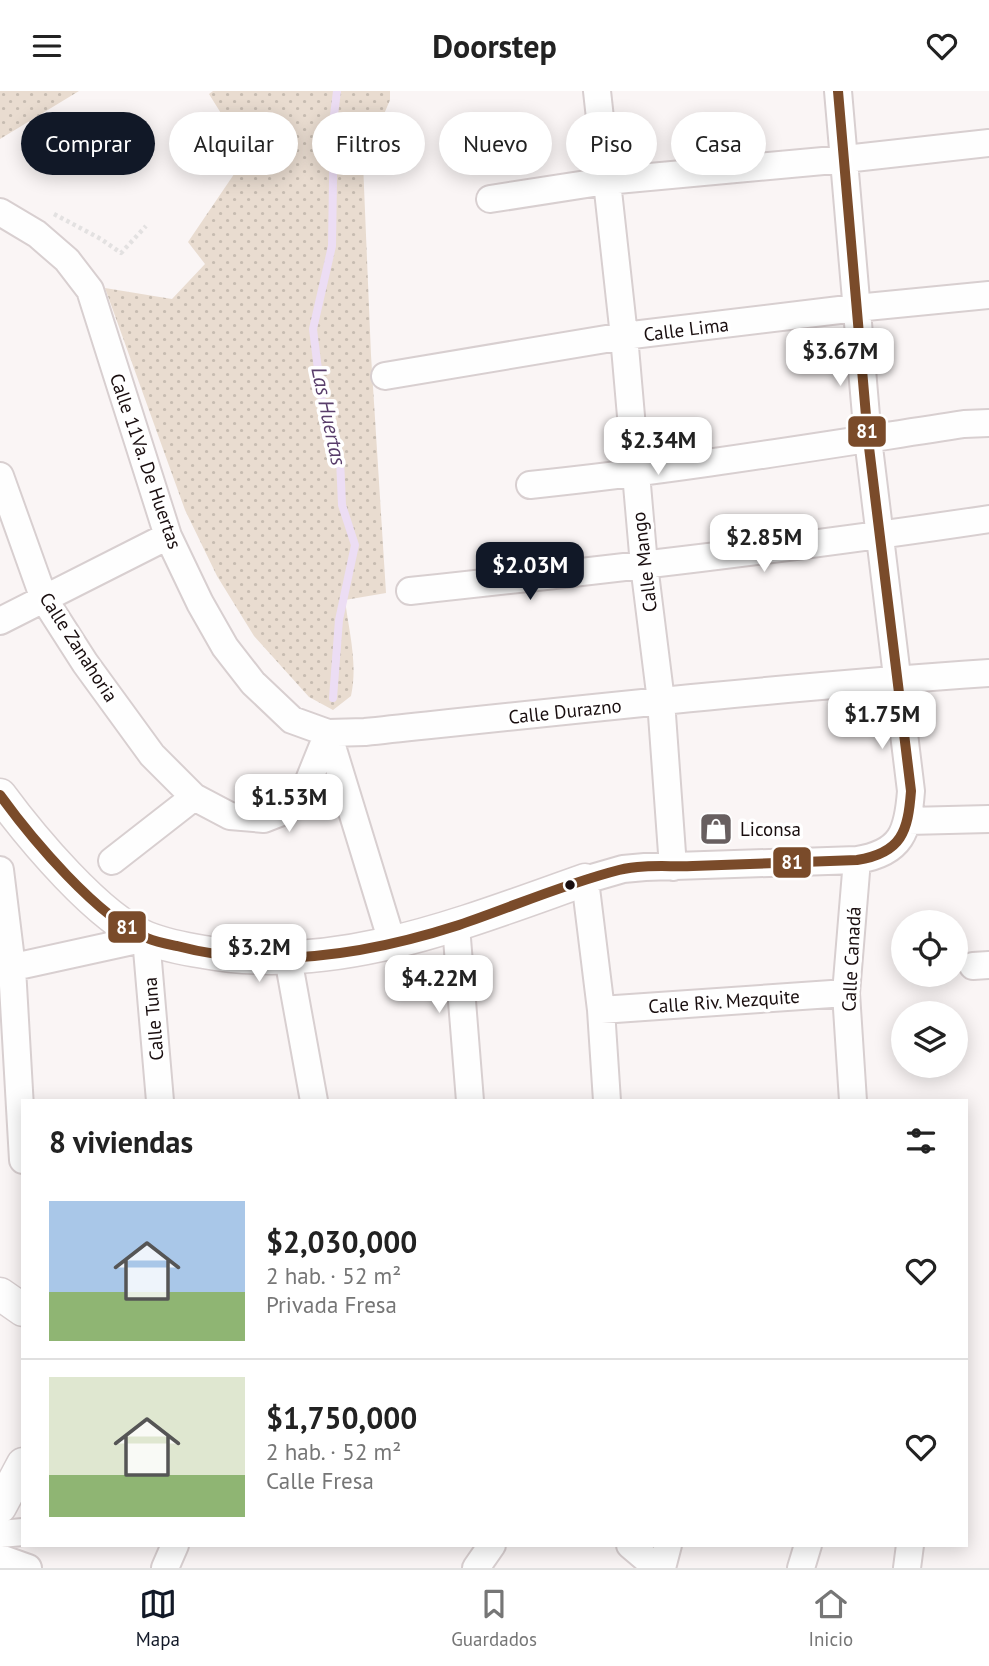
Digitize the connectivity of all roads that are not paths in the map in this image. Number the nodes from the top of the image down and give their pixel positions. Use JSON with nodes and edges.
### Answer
{"nodes":[{"id":1,"x":597,"y":91,"type":"edge"},
{"id":2,"x":838,"y":91,"type":"edge"},
{"id":3,"x":989,"y":143,"type":"edge"},
{"id":4,"x":845,"y":159,"type":"junction"},
{"id":5,"x":606,"y":181,"type":"junction"},
{"id":6,"x":489,"y":199,"type":"dead end"},
{"id":7,"x":0,"y":213,"type":"edge"},
{"id":8,"x":989,"y":295,"type":"edge"},
{"id":9,"x":856,"y":308,"type":"junction"},
{"id":10,"x":624,"y":337,"type":"junction"},
{"id":11,"x":385,"y":376,"type":"dead end"},
{"id":12,"x":989,"y":423,"type":"edge"},
{"id":13,"x":869,"y":439,"type":"junction"},
{"id":14,"x":634,"y":474,"type":"junction"},
{"id":15,"x":0,"y":476,"type":"edge"},
{"id":16,"x":530,"y":485,"type":"dead end"},
{"id":17,"x":989,"y":519,"type":"edge"},
{"id":18,"x":168,"y":535,"type":"junction"},
{"id":19,"x":879,"y":535,"type":"junction"},
{"id":20,"x":644,"y":565,"type":"junction"},
{"id":21,"x":410,"y":591,"type":"dead end"},
{"id":22,"x":44,"y":599,"type":"junction"},
{"id":23,"x":0,"y":621,"type":"edge"},
{"id":24,"x":989,"y":673,"type":"edge"},
{"id":25,"x":898,"y":679,"type":"junction"},
{"id":26,"x":661,"y":701,"type":"junction"},
{"id":27,"x":328,"y":733,"type":"junction"},
{"id":28,"x":0,"y":795,"type":"edge"},
{"id":29,"x":194,"y":797,"type":"junction"},
{"id":30,"x":989,"y":818,"type":"edge"},
{"id":31,"x":908,"y":821,"type":"junction"},
{"id":32,"x":857,"y":860,"type":"junction"},
{"id":33,"x":112,"y":861,"type":"dead end"},
{"id":34,"x":673,"y":867,"type":"junction"},
{"id":35,"x":0,"y":870,"type":"edge"},
{"id":36,"x":585,"y":880,"type":"junction"},
{"id":37,"x":456,"y":926,"type":"junction"},
{"id":38,"x":146,"y":938,"type":"junction"},
{"id":39,"x":392,"y":942,"type":"junction"},
{"id":40,"x":288,"y":958,"type":"junction"},
{"id":41,"x":6,"y":969,"type":"edge"},
{"id":42,"x":846,"y":993,"type":"junction"},
{"id":43,"x":601,"y":1010,"type":"junction"},
{"id":44,"x":160,"y":1099,"type":"edge"},
{"id":45,"x":314,"y":1099,"type":"edge"},
{"id":46,"x":470,"y":1099,"type":"edge"},
{"id":47,"x":607,"y":1099,"type":"edge"},
{"id":48,"x":853,"y":1099,"type":"edge"},
{"id":49,"x":21,"y":1138,"type":"edge"},
{"id":50,"x":0,"y":1294,"type":"edge"},
{"id":51,"x":21,"y":1309,"type":"edge"},
{"id":52,"x":21,"y":1468,"type":"edge"},
{"id":53,"x":0,"y":1507,"type":"edge"},
{"id":54,"x":21,"y":1532,"type":"edge"},
{"id":55,"x":0,"y":1535,"type":"edge"},
{"id":56,"x":174,"y":1547,"type":"edge"},
{"id":57,"x":491,"y":1547,"type":"edge"},
{"id":58,"x":632,"y":1547,"type":"edge"},
{"id":59,"x":667,"y":1547,"type":"edge"},
{"id":60,"x":807,"y":1547,"type":"edge"},
{"id":61,"x":910,"y":1547,"type":"edge"},
{"id":62,"x":0,"y":1558,"type":"edge"},
{"id":63,"x":28,"y":1568,"type":"edge"},
{"id":64,"x":165,"y":1568,"type":"edge"},
{"id":65,"x":476,"y":1568,"type":"edge"},
{"id":66,"x":657,"y":1568,"type":"edge"},
{"id":67,"x":662,"y":1568,"type":"edge"},
{"id":68,"x":802,"y":1568,"type":"edge"},
{"id":69,"x":907,"y":1568,"type":"edge"}],
"edges":[{"from":1,"to":5,"type":"street","name":"Calle Mango"},
{"from":2,"to":4,"type":"street"},
{"from":3,"to":4,"type":"street"},
{"from":4,"to":5,"type":"street"},
{"from":4,"to":9,"type":"street"},
{"from":5,"to":6,"type":"street"},
{"from":5,"to":10,"type":"street","name":"Calle Mango"},
{"from":7,"to":18,"type":"street","name":"Calle 11Va. De Huertas"},
{"from":8,"to":9,"type":"street","name":"Calle Lima"},
{"from":9,"to":10,"type":"street","name":"Calle Lima"},
{"from":9,"to":13,"type":"street"},
{"from":10,"to":11,"type":"street","name":"Calle Lima"},
{"from":10,"to":14,"type":"street","name":"Calle Mango"},
{"from":12,"to":13,"type":"street"},
{"from":13,"to":14,"type":"street"},
{"from":13,"to":19,"type":"street"},
{"from":14,"to":16,"type":"street"},
{"from":14,"to":20,"type":"street","name":"Calle Mango"},
{"from":15,"to":22,"type":"street","name":"Calle Zanahoria"},
{"from":17,"to":19,"type":"street"},
{"from":18,"to":22,"type":"street"},
{"from":18,"to":27,"type":"street","name":"Calle 11Va. De Huertas"},
{"from":19,"to":20,"type":"street"},
{"from":19,"to":25,"type":"street"},
{"from":20,"to":21,"type":"street"},
{"from":20,"to":26,"type":"street","name":"Calle Mango"},
{"from":22,"to":23,"type":"street"},
{"from":22,"to":29,"type":"street","name":"Calle Zanahoria"},
{"from":24,"to":25,"type":"street","name":"Calle Durazno"},
{"from":25,"to":26,"type":"street","name":"Calle Durazno"},
{"from":25,"to":31,"type":"street"},
{"from":26,"to":27,"type":"street","name":"Calle Durazno"},
{"from":26,"to":34,"type":"street","name":"Calle Mango"},
{"from":27,"to":29,"type":"street"},
{"from":27,"to":39,"type":"street"},
{"from":28,"to":38,"type":"street"},
{"from":29,"to":33,"type":"street"},
{"from":30,"to":31,"type":"street"},
{"from":31,"to":32,"type":"street"},
{"from":32,"to":34,"type":"street"},
{"from":32,"to":42,"type":"street","name":"Calle Canadá"},
{"from":34,"to":36,"type":"street"},
{"from":35,"to":41,"type":"street"},
{"from":36,"to":37,"type":"street"},
{"from":36,"to":43,"type":"street"},
{"from":37,"to":39,"type":"street"},
{"from":37,"to":46,"type":"street"},
{"from":38,"to":40,"type":"street"},
{"from":38,"to":41,"type":"street"},
{"from":38,"to":44,"type":"street","name":"Calle Tuna"},
{"from":39,"to":40,"type":"street"},
{"from":40,"to":45,"type":"street"},
{"from":41,"to":49,"type":"street"},
{"from":42,"to":43,"type":"street","name":"Calle Riv. Mezquite"},
{"from":42,"to":48,"type":"street","name":"Calle Canadá"},
{"from":43,"to":47,"type":"street"},
{"from":50,"to":51,"type":"street"},
{"from":52,"to":53,"type":"street"},
{"from":54,"to":55,"type":"street"},
{"from":56,"to":64,"type":"street"},
{"from":57,"to":65,"type":"street"},
{"from":58,"to":66,"type":"street"},
{"from":59,"to":67,"type":"street"},
{"from":60,"to":68,"type":"street"},
{"from":61,"to":69,"type":"street"},
{"from":62,"to":63,"type":"street"}]}
